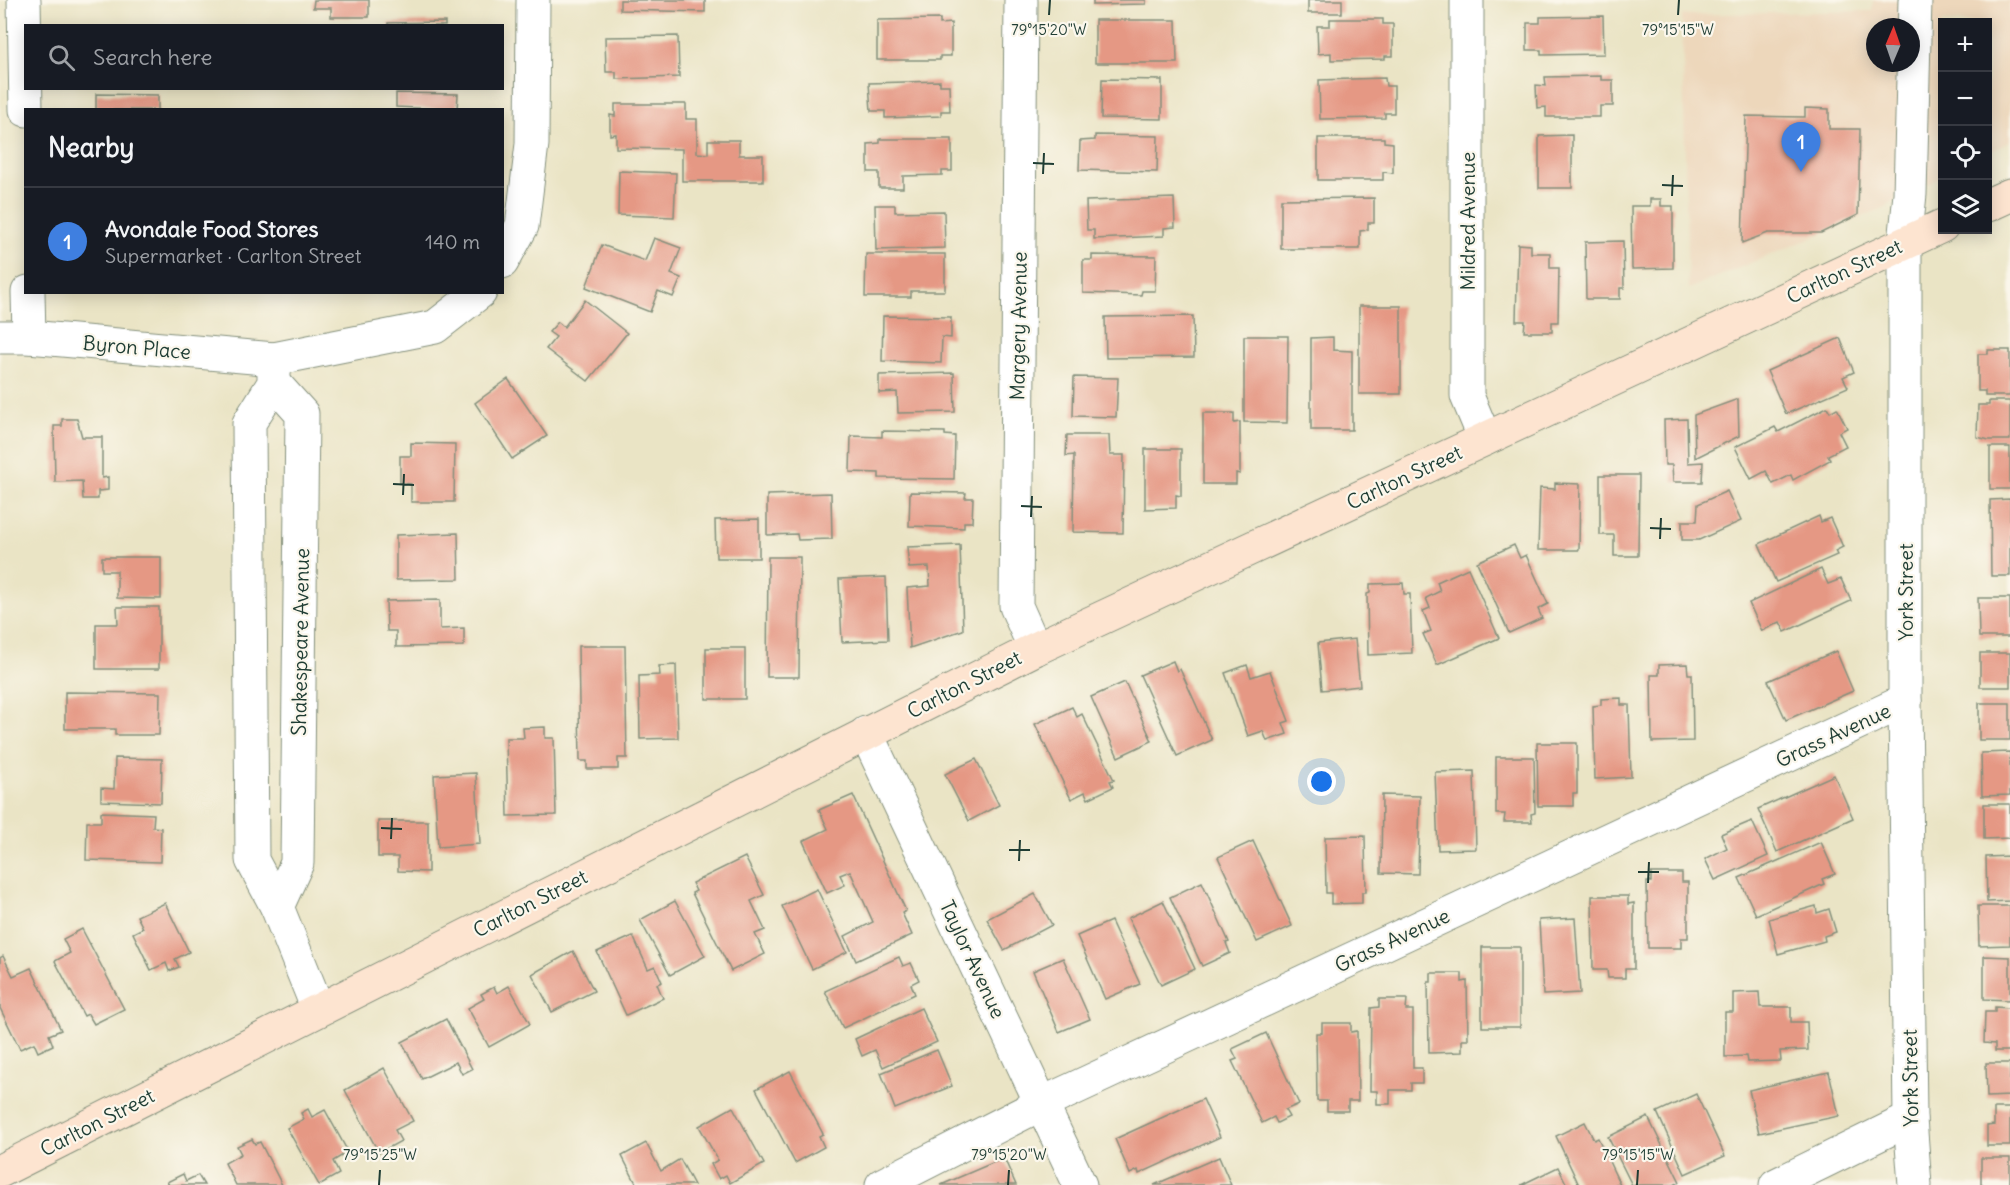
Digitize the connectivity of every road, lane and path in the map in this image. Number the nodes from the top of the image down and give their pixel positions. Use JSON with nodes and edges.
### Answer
{"nodes":[{"id":1,"x":24,"y":0,"type":"edge"},
{"id":2,"x":533,"y":0,"type":"edge"},
{"id":3,"x":1021,"y":0,"type":"edge"},
{"id":4,"x":1467,"y":0,"type":"edge"},
{"id":5,"x":1915,"y":0,"type":"edge"},
{"id":6,"x":24,"y":24,"type":"edge"},
{"id":7,"x":26,"y":90,"type":"edge"},
{"id":8,"x":26,"y":108,"type":"edge"},
{"id":9,"x":2010,"y":195,"type":"edge"},
{"id":10,"x":1992,"y":203,"type":"edge"},
{"id":11,"x":1938,"y":228,"type":"edge"},
{"id":12,"x":1905,"y":243,"type":"junction"},
{"id":13,"x":504,"y":258,"type":"edge"},
{"id":14,"x":27,"y":294,"type":"edge"},
{"id":15,"x":477,"y":294,"type":"edge"},
{"id":16,"x":14,"y":337,"type":"edge"},
{"id":17,"x":274,"y":371,"type":"junction"},
{"id":18,"x":1485,"y":439,"type":"junction"},
{"id":19,"x":1035,"y":649,"type":"junction"},
{"id":20,"x":1905,"y":701,"type":"junction"},
{"id":21,"x":866,"y":733,"type":"junction"},
{"id":22,"x":277,"y":907,"type":"junction"},
{"id":23,"x":318,"y":1009,"type":"junction"},
{"id":24,"x":1041,"y":1104,"type":"junction"},
{"id":25,"x":1910,"y":1119,"type":"junction"},
{"id":26,"x":0,"y":1171,"type":"edge"},
{"id":27,"x":882,"y":1185,"type":"edge"},
{"id":28,"x":1080,"y":1185,"type":"edge"},
{"id":29,"x":1776,"y":1185,"type":"edge"},
{"id":30,"x":1915,"y":1185,"type":"edge"}],
"edges":[{"from":1,"to":6,"type":"street"},
{"from":2,"to":13,"type":"street"},
{"from":3,"to":19,"type":"street","name":"Margery Avenue"},
{"from":4,"to":18,"type":"street","name":"Mildred Avenue"},
{"from":5,"to":12,"type":"street","name":"York Street"},
{"from":7,"to":8,"type":"street"},
{"from":9,"to":10,"type":"main road"},
{"from":11,"to":12,"type":"main road","name":"Carlton Street"},
{"from":12,"to":18,"type":"main road","name":"Carlton Street"},
{"from":12,"to":20,"type":"street","name":"York Street"},
{"from":14,"to":16,"type":"street"},
{"from":15,"to":17,"type":"street"},
{"from":16,"to":17,"type":"street","name":"Byron Place"},
{"from":17,"to":22,"type":"street"},
{"from":17,"to":22,"type":"street","name":"Shakespeare Avenue"},
{"from":18,"to":19,"type":"main road","name":"Carlton Street"},
{"from":19,"to":21,"type":"main road","name":"Carlton Street"},
{"from":20,"to":24,"type":"street","name":"Grass Avenue"},
{"from":20,"to":25,"type":"street","name":"York Street"},
{"from":21,"to":23,"type":"main road","name":"Carlton Street"},
{"from":21,"to":24,"type":"street","name":"Taylor Avenue"},
{"from":22,"to":23,"type":"street"},
{"from":23,"to":26,"type":"main road","name":"Carlton Street"},
{"from":24,"to":27,"type":"street","name":"Grass Avenue"},
{"from":24,"to":28,"type":"street","name":"Taylor Avenue"},
{"from":25,"to":29,"type":"street"},
{"from":25,"to":30,"type":"street","name":"York Street"}]}
